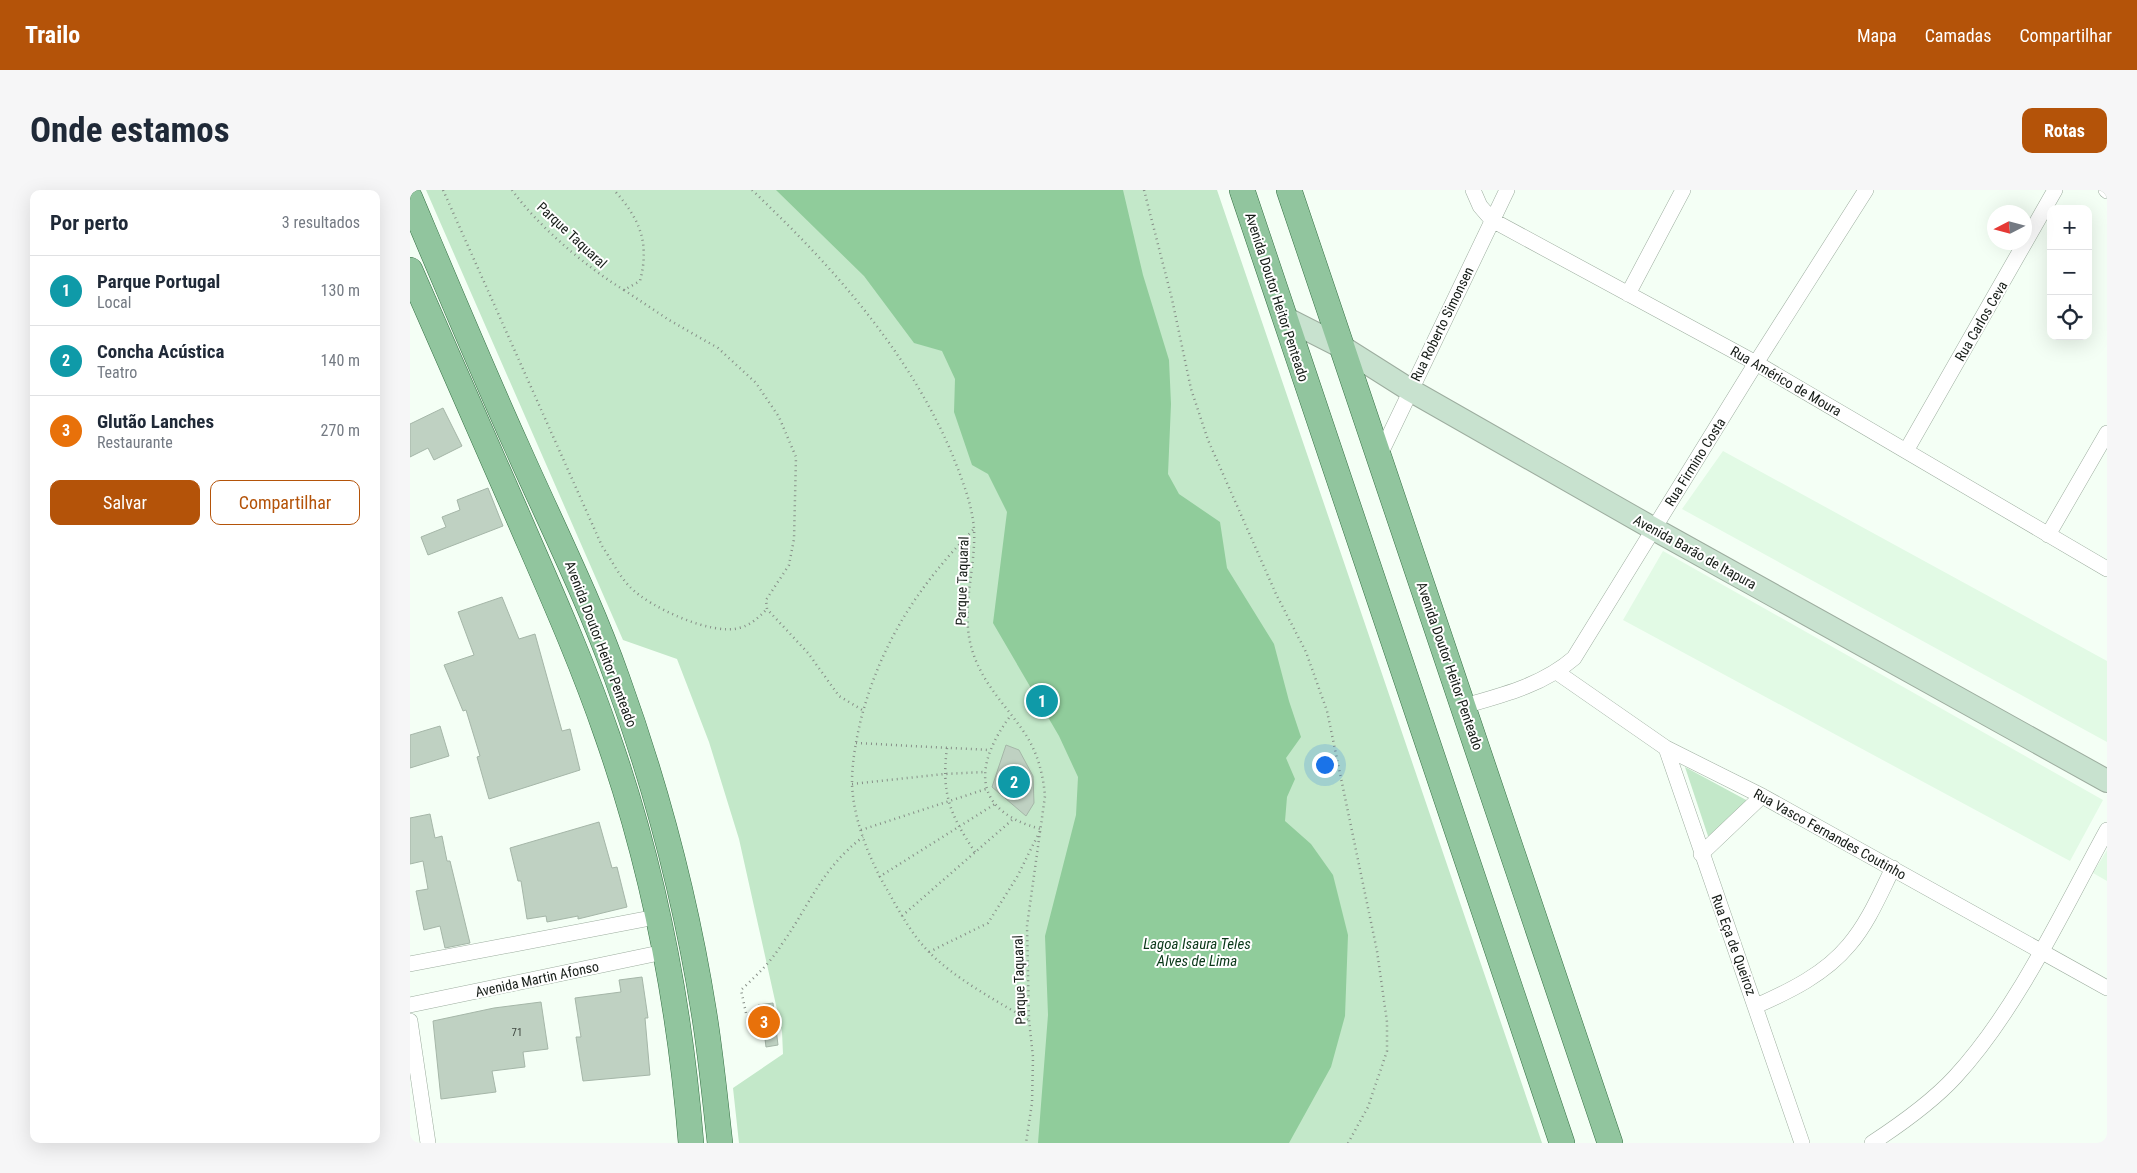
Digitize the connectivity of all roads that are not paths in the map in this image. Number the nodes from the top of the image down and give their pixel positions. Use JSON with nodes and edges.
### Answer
{"nodes":[{"id":1,"x":1242,"y":190,"type":"edge"},
{"id":2,"x":1289,"y":190,"type":"edge"},
{"id":3,"x":1473,"y":190,"type":"edge"},
{"id":4,"x":1507,"y":190,"type":"edge"},
{"id":5,"x":1683,"y":190,"type":"edge"},
{"id":6,"x":1866,"y":190,"type":"edge"},
{"id":7,"x":2055,"y":190,"type":"edge"},
{"id":8,"x":410,"y":198,"type":"edge"},
{"id":9,"x":1492,"y":220,"type":"junction"},
{"id":10,"x":411,"y":275,"type":"edge"},
{"id":11,"x":1324,"y":293,"type":"junction"},
{"id":12,"x":1628,"y":294,"type":"junction"},
{"id":13,"x":1285,"y":318,"type":"junction"},
{"id":14,"x":1342,"y":347,"type":"junction"},
{"id":15,"x":1756,"y":363,"type":"junction"},
{"id":16,"x":1413,"y":384,"type":"junction"},
{"id":17,"x":2107,"y":433,"type":"edge"},
{"id":18,"x":1906,"y":451,"type":"junction"},
{"id":19,"x":1378,"y":459,"type":"junction"},
{"id":20,"x":1657,"y":523,"type":"junction"},
{"id":21,"x":2048,"y":535,"type":"junction"},
{"id":22,"x":2107,"y":569,"type":"edge"},
{"id":23,"x":1558,"y":672,"type":"junction"},
{"id":24,"x":1464,"y":706,"type":"junction"},
{"id":25,"x":1666,"y":748,"type":"junction"},
{"id":26,"x":2107,"y":766,"type":"edge"},
{"id":27,"x":2107,"y":781,"type":"edge"},
{"id":28,"x":1762,"y":796,"type":"junction"},
{"id":29,"x":2107,"y":830,"type":"edge"},
{"id":30,"x":1701,"y":854,"type":"junction"},
{"id":31,"x":1893,"y":868,"type":"junction"},
{"id":32,"x":656,"y":917,"type":"junction"},
{"id":33,"x":2040,"y":951,"type":"junction"},
{"id":34,"x":664,"y":952,"type":"junction"},
{"id":35,"x":410,"y":964,"type":"edge"},
{"id":36,"x":2107,"y":988,"type":"edge"},
{"id":37,"x":410,"y":1005,"type":"edge"},
{"id":38,"x":1756,"y":1006,"type":"junction"},
{"id":39,"x":410,"y":1021,"type":"edge"},
{"id":40,"x":428,"y":1143,"type":"edge"},
{"id":41,"x":691,"y":1143,"type":"edge"},
{"id":42,"x":720,"y":1143,"type":"edge"},
{"id":43,"x":1562,"y":1143,"type":"edge"},
{"id":44,"x":1610,"y":1143,"type":"edge"},
{"id":45,"x":1802,"y":1143,"type":"edge"},
{"id":46,"x":1872,"y":1143,"type":"edge"}],
"edges":[{"from":1,"to":13,"type":"main road","name":"Avenida Doutor Heitor Penteado"},
{"from":2,"to":11,"type":"main road","name":"Avenida Doutor Heitor Penteado"},
{"from":3,"to":9,"type":"street","name":"Rua Américo de Moura"},
{"from":4,"to":9,"type":"street","name":"Rua Roberto Simonsen"},
{"from":5,"to":12,"type":"street"},
{"from":6,"to":15,"type":"street","name":"Rua Firmino Costa"},
{"from":7,"to":18,"type":"street","name":"Rua Carlos Ceva"},
{"from":8,"to":42,"type":"main road","name":"Avenida Doutor Heitor Penteado"},
{"from":9,"to":12,"type":"street","name":"Rua Américo de Moura"},
{"from":9,"to":16,"type":"street","name":"Rua Roberto Simonsen"},
{"from":10,"to":32,"type":"main road","name":"Avenida Doutor Heitor Penteado"},
{"from":11,"to":14,"type":"main road","name":"Avenida Doutor Heitor Penteado"},
{"from":11,"to":16,"type":"main road","name":"Avenida Barão de Itapura"},
{"from":12,"to":15,"type":"street","name":"Rua Américo de Moura"},
{"from":13,"to":14,"type":"main road","name":"Avenida Barão de Itapura"},
{"from":13,"to":43,"type":"main road","name":"Avenida Doutor Heitor Penteado"},
{"from":14,"to":16,"type":"main road","name":"Avenida Barão de Itapura"},
{"from":14,"to":19,"type":"main road","name":"Avenida Doutor Heitor Penteado"},
{"from":15,"to":18,"type":"street","name":"Rua Américo de Moura"},
{"from":15,"to":20,"type":"street","name":"Rua Firmino Costa"},
{"from":16,"to":19,"type":"street","name":"Rua Roberto Simonsen"},
{"from":16,"to":20,"type":"main road","name":"Avenida Barão de Itapura"},
{"from":17,"to":21,"type":"street"},
{"from":18,"to":21,"type":"street","name":"Rua Américo de Moura"},
{"from":19,"to":24,"type":"main road","name":"Avenida Doutor Heitor Penteado"},
{"from":20,"to":23,"type":"street","name":"Rua Firmino Costa"},
{"from":20,"to":26,"type":"main road","name":"Avenida Barão de Itapura"},
{"from":20,"to":27,"type":"main road","name":"Avenida Barão de Itapura"},
{"from":21,"to":22,"type":"street","name":"Rua Américo de Moura"},
{"from":23,"to":24,"type":"street","name":"Rua Firmino Costa"},
{"from":23,"to":25,"type":"street","name":"Rua Vasco Fernandes Coutinho"},
{"from":24,"to":44,"type":"main road","name":"Avenida Doutor Heitor Penteado"},
{"from":25,"to":28,"type":"street","name":"Rua Vasco Fernandes Coutinho"},
{"from":25,"to":30,"type":"street","name":"Rua Eça de Queiroz"},
{"from":28,"to":30,"type":"street"},
{"from":28,"to":31,"type":"street","name":"Rua Vasco Fernandes Coutinho"},
{"from":29,"to":33,"type":"street"},
{"from":30,"to":38,"type":"street","name":"Rua Eça de Queiroz"},
{"from":31,"to":33,"type":"street","name":"Rua Vasco Fernandes Coutinho"},
{"from":31,"to":38,"type":"street"},
{"from":32,"to":34,"type":"main road","name":"Avenida Doutor Heitor Penteado"},
{"from":32,"to":35,"type":"street"},
{"from":33,"to":36,"type":"street","name":"Rua Vasco Fernandes Coutinho"},
{"from":33,"to":46,"type":"street"},
{"from":34,"to":37,"type":"street","name":"Avenida Martin Afonso"},
{"from":34,"to":41,"type":"main road","name":"Avenida Doutor Heitor Penteado"},
{"from":38,"to":45,"type":"street","name":"Rua Eça de Queiroz"},
{"from":39,"to":40,"type":"street"}]}
